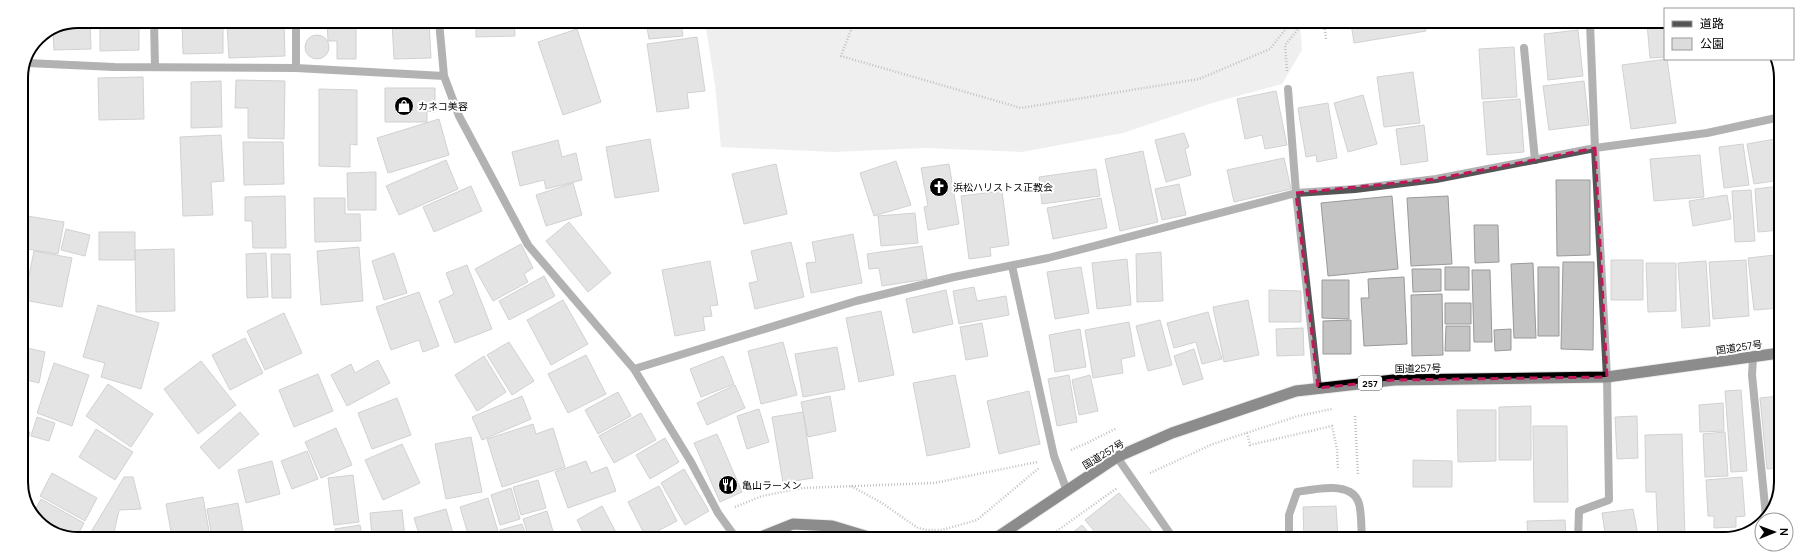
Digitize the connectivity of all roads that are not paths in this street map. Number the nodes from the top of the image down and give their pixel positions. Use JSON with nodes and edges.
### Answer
{"nodes":[{"id":1,"x":154,"y":28,"type":"edge"},
{"id":2,"x":296,"y":28,"type":"edge"},
{"id":3,"x":440,"y":28,"type":"edge"},
{"id":4,"x":1590,"y":28,"type":"edge"},
{"id":5,"x":1524,"y":48,"type":"dead end"},
{"id":6,"x":31,"y":63,"type":"edge"},
{"id":7,"x":155,"y":66,"type":"junction"},
{"id":8,"x":296,"y":68,"type":"junction"},
{"id":9,"x":444,"y":76,"type":"junction"},
{"id":10,"x":1288,"y":89,"type":"road end"},
{"id":11,"x":1774,"y":119,"type":"edge"},
{"id":12,"x":1595,"y":148,"type":"junction"},
{"id":13,"x":1535,"y":160,"type":"junction"},
{"id":14,"x":1296,"y":194,"type":"junction"},
{"id":15,"x":1012,"y":266,"type":"junction"},
{"id":16,"x":1774,"y":354,"type":"edge"},
{"id":17,"x":1753,"y":357,"type":"junction"},
{"id":18,"x":634,"y":369,"type":"junction"},
{"id":19,"x":1607,"y":377,"type":"junction"},
{"id":20,"x":1318,"y":388,"type":"junction"},
{"id":21,"x":1117,"y":457,"type":"junction"},
{"id":22,"x":1067,"y":491,"type":"junction"},
{"id":23,"x":1765,"y":511,"type":"edge"},
{"id":24,"x":732,"y":532,"type":"edge"},
{"id":25,"x":773,"y":532,"type":"edge"},
{"id":26,"x":852,"y":532,"type":"edge"},
{"id":27,"x":1005,"y":532,"type":"edge"},
{"id":28,"x":1168,"y":532,"type":"edge"},
{"id":29,"x":1289,"y":532,"type":"edge"},
{"id":30,"x":1361,"y":532,"type":"edge"},
{"id":31,"x":1578,"y":532,"type":"edge"}],
"edges":[{"from":1,"to":7,"type":"street"},
{"from":2,"to":8,"type":"street"},
{"from":3,"to":9,"type":"street"},
{"from":4,"to":12,"type":"street"},
{"from":5,"to":13,"type":"street"},
{"from":6,"to":7,"type":"street"},
{"from":7,"to":8,"type":"street"},
{"from":8,"to":9,"type":"street"},
{"from":9,"to":18,"type":"street"},
{"from":10,"to":14,"type":"street"},
{"from":11,"to":12,"type":"street"},
{"from":12,"to":13,"type":"street"},
{"from":12,"to":19,"type":"street"},
{"from":13,"to":14,"type":"street"},
{"from":14,"to":15,"type":"street"},
{"from":14,"to":20,"type":"street"},
{"from":15,"to":18,"type":"street"},
{"from":15,"to":22,"type":"street"},
{"from":16,"to":17,"type":"highway","name":"国道257号","number":"257"},
{"from":17,"to":19,"type":"highway","name":"国道257号","number":"257"},
{"from":17,"to":23,"type":"street"},
{"from":18,"to":24,"type":"street"},
{"from":19,"to":20,"type":"highway","name":"国道257号","number":"257"},
{"from":19,"to":31,"type":"street"},
{"from":20,"to":21,"type":"highway","name":"国道257号","number":"257"},
{"from":21,"to":22,"type":"highway","name":"国道257号","number":"257"},
{"from":21,"to":28,"type":"street"},
{"from":22,"to":27,"type":"highway","name":"国道257号","number":"257"},
{"from":25,"to":26,"type":"highway"},
{"from":29,"to":30,"type":"street"}]}
